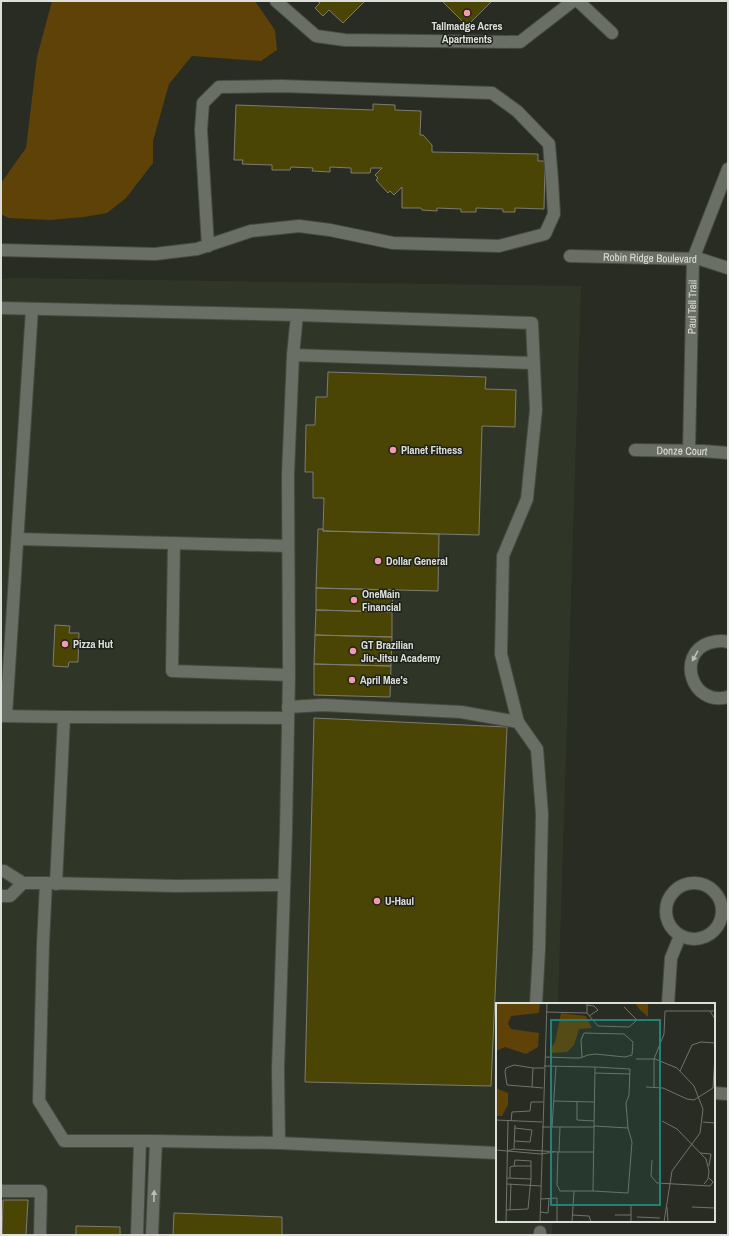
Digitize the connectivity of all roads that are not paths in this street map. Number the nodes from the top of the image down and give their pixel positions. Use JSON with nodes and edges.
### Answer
{"nodes":[{"id":1,"x":276,"y":1,"type":"edge"},
{"id":2,"x":574,"y":1,"type":"edge"},
{"id":3,"x":578,"y":1,"type":"edge"},
{"id":4,"x":612,"y":33,"type":"dead end"},
{"id":5,"x":728,"y":169,"type":"edge"},
{"id":6,"x":208,"y":246,"type":"junction"},
{"id":7,"x":1,"y":250,"type":"edge"},
{"id":8,"x":570,"y":256,"type":"dead end"},
{"id":9,"x":693,"y":259,"type":"junction"},
{"id":10,"x":728,"y":268,"type":"edge"},
{"id":11,"x":1,"y":308,"type":"edge"},
{"id":12,"x":32,"y":309,"type":"junction"},
{"id":13,"x":297,"y":315,"type":"junction"},
{"id":14,"x":293,"y":355,"type":"junction"},
{"id":15,"x":533,"y":363,"type":"junction"},
{"id":16,"x":635,"y":450,"type":"dead end"},
{"id":17,"x":689,"y":451,"type":"junction"},
{"id":18,"x":728,"y":453,"type":"edge"},
{"id":19,"x":18,"y":539,"type":"junction"},
{"id":20,"x":174,"y":543,"type":"junction"},
{"id":21,"x":288,"y":546,"type":"junction"},
{"id":22,"x":728,"y":642,"type":"edge"},
{"id":23,"x":289,"y":675,"type":"junction"},
{"id":24,"x":728,"y":697,"type":"edge"},
{"id":25,"x":288,"y":712,"type":"junction"},
{"id":26,"x":4,"y":716,"type":"edge"},
{"id":27,"x":64,"y":716,"type":"junction"},
{"id":28,"x":518,"y":722,"type":"junction"},
{"id":29,"x":1,"y":871,"type":"edge"},
{"id":30,"x":23,"y":883,"type":"junction"},
{"id":31,"x":51,"y":884,"type":"junction"},
{"id":32,"x":284,"y":885,"type":"junction"},
{"id":33,"x":1,"y":896,"type":"edge"},
{"id":34,"x":680,"y":936,"type":"junction"},
{"id":35,"x":536,"y":1003,"type":"edge"},
{"id":36,"x":668,"y":1003,"type":"edge"},
{"id":37,"x":715,"y":1093,"type":"edge"},
{"id":38,"x":728,"y":1094,"type":"edge"},
{"id":39,"x":140,"y":1141,"type":"junction"},
{"id":40,"x":156,"y":1141,"type":"junction"},
{"id":41,"x":279,"y":1143,"type":"junction"},
{"id":42,"x":496,"y":1153,"type":"edge"},
{"id":43,"x":1,"y":1191,"type":"edge"},
{"id":44,"x":40,"y":1235,"type":"edge"},
{"id":45,"x":136,"y":1235,"type":"edge"},
{"id":46,"x":152,"y":1235,"type":"edge"}],
"edges":[{"from":1,"to":2,"type":"street"},
{"from":3,"to":4,"type":"street"},
{"from":5,"to":9,"type":"street","name":"Paul Tell Trail"},
{"from":6,"to":6,"type":"street"},
{"from":6,"to":7,"type":"street"},
{"from":8,"to":9,"type":"street","name":"Robin Ridge Boulevard"},
{"from":9,"to":10,"type":"street","name":"Robin Ridge Boulevard"},
{"from":9,"to":17,"type":"street","name":"Paul Tell Trail"},
{"from":11,"to":12,"type":"street"},
{"from":12,"to":13,"type":"street"},
{"from":12,"to":19,"type":"street"},
{"from":13,"to":14,"type":"street"},
{"from":13,"to":15,"type":"street"},
{"from":14,"to":15,"type":"street"},
{"from":14,"to":21,"type":"street"},
{"from":15,"to":28,"type":"street"},
{"from":16,"to":17,"type":"street","name":"Donze Court"},
{"from":17,"to":18,"type":"street","name":"Donze Court"},
{"from":19,"to":20,"type":"street"},
{"from":19,"to":26,"type":"street"},
{"from":20,"to":21,"type":"street"},
{"from":20,"to":23,"type":"street"},
{"from":21,"to":23,"type":"street"},
{"from":22,"to":24,"type":"street","one_way":true},
{"from":23,"to":25,"type":"street"},
{"from":25,"to":27,"type":"street"},
{"from":25,"to":28,"type":"street"},
{"from":25,"to":32,"type":"street"},
{"from":26,"to":27,"type":"street"},
{"from":27,"to":31,"type":"street"},
{"from":28,"to":35,"type":"street"},
{"from":29,"to":30,"type":"street"},
{"from":30,"to":31,"type":"street"},
{"from":30,"to":33,"type":"street"},
{"from":31,"to":32,"type":"street"},
{"from":31,"to":39,"type":"street"},
{"from":32,"to":41,"type":"street"},
{"from":34,"to":34,"type":"street"},
{"from":34,"to":36,"type":"street"},
{"from":37,"to":38,"type":"street"},
{"from":39,"to":40,"type":"street"},
{"from":39,"to":45,"type":"street"},
{"from":40,"to":41,"type":"street"},
{"from":46,"to":40,"type":"street","one_way":true},
{"from":41,"to":42,"type":"street"},
{"from":43,"to":44,"type":"street"}]}
